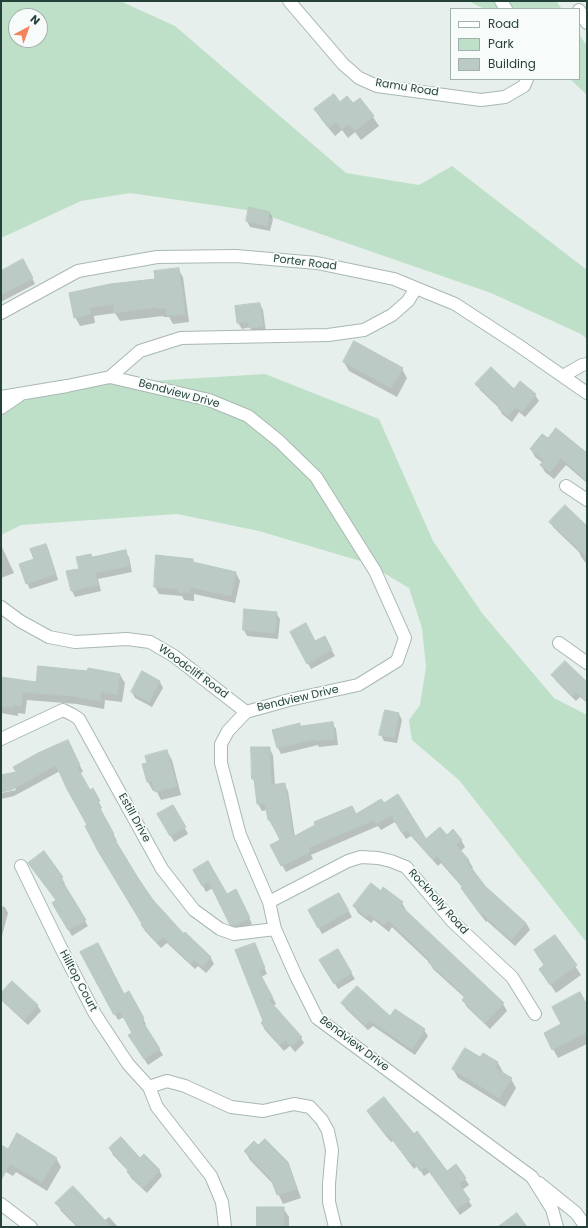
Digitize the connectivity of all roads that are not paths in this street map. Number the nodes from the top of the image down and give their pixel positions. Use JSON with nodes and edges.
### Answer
{"nodes":[{"id":1,"x":289,"y":1,"type":"edge"},
{"id":2,"x":580,"y":12,"type":"edge"},
{"id":3,"x":587,"y":23,"type":"edge"},
{"id":4,"x":527,"y":80,"type":"edge"},
{"id":5,"x":416,"y":288,"type":"junction"},
{"id":6,"x":1,"y":313,"type":"edge"},
{"id":7,"x":587,"y":364,"type":"edge"},
{"id":8,"x":563,"y":376,"type":"junction"},
{"id":9,"x":110,"y":377,"type":"junction"},
{"id":10,"x":22,"y":393,"type":"junction"},
{"id":11,"x":587,"y":393,"type":"edge"},
{"id":12,"x":1,"y":397,"type":"edge"},
{"id":13,"x":1,"y":408,"type":"edge"},
{"id":14,"x":566,"y":486,"type":"dead end"},
{"id":15,"x":587,"y":500,"type":"edge"},
{"id":16,"x":1,"y":607,"type":"edge"},
{"id":17,"x":559,"y":643,"type":"dead end"},
{"id":18,"x":587,"y":663,"type":"edge"},
{"id":19,"x":246,"y":712,"type":"junction"},
{"id":20,"x":1,"y":739,"type":"edge"},
{"id":21,"x":21,"y":866,"type":"dead end"},
{"id":22,"x":269,"y":902,"type":"junction"},
{"id":23,"x":276,"y":929,"type":"junction"},
{"id":24,"x":536,"y":1014,"type":"dead end"},
{"id":25,"x":149,"y":1087,"type":"junction"},
{"id":26,"x":532,"y":1177,"type":"junction"},
{"id":27,"x":1,"y":1204,"type":"edge"},
{"id":28,"x":32,"y":1227,"type":"edge"},
{"id":29,"x":225,"y":1227,"type":"edge"},
{"id":30,"x":335,"y":1227,"type":"edge"},
{"id":31,"x":557,"y":1227,"type":"edge"},
{"id":32,"x":586,"y":1227,"type":"edge"}],
"edges":[{"from":1,"to":4,"type":"street","name":"Ramu Road"},
{"from":2,"to":3,"type":"street"},
{"from":5,"to":6,"type":"street","name":"Porter Road"},
{"from":5,"to":8,"type":"street","name":"Porter Road"},
{"from":5,"to":9,"type":"street"},
{"from":7,"to":8,"type":"street"},
{"from":8,"to":11,"type":"street","name":"Porter Road"},
{"from":9,"to":10,"type":"street","name":"Bendview Drive"},
{"from":9,"to":19,"type":"street","name":"Bendview Drive"},
{"from":10,"to":12,"type":"street","name":"Bendview Drive"},
{"from":10,"to":13,"type":"street"},
{"from":14,"to":15,"type":"street"},
{"from":16,"to":19,"type":"street","name":"Woodcliff Road"},
{"from":17,"to":18,"type":"street"},
{"from":19,"to":22,"type":"street","name":"Bendview Drive"},
{"from":20,"to":23,"type":"street","name":"Estill Drive"},
{"from":21,"to":25,"type":"street","name":"Hilltop Court"},
{"from":22,"to":23,"type":"street","name":"Bendview Drive"},
{"from":22,"to":24,"type":"street","name":"Rockholly Road"},
{"from":23,"to":26,"type":"street","name":"Bendview Drive"},
{"from":25,"to":29,"type":"street"},
{"from":25,"to":30,"type":"street"},
{"from":26,"to":31,"type":"street","name":"Bendview Drive"},
{"from":26,"to":32,"type":"street"},
{"from":27,"to":28,"type":"street"}]}
